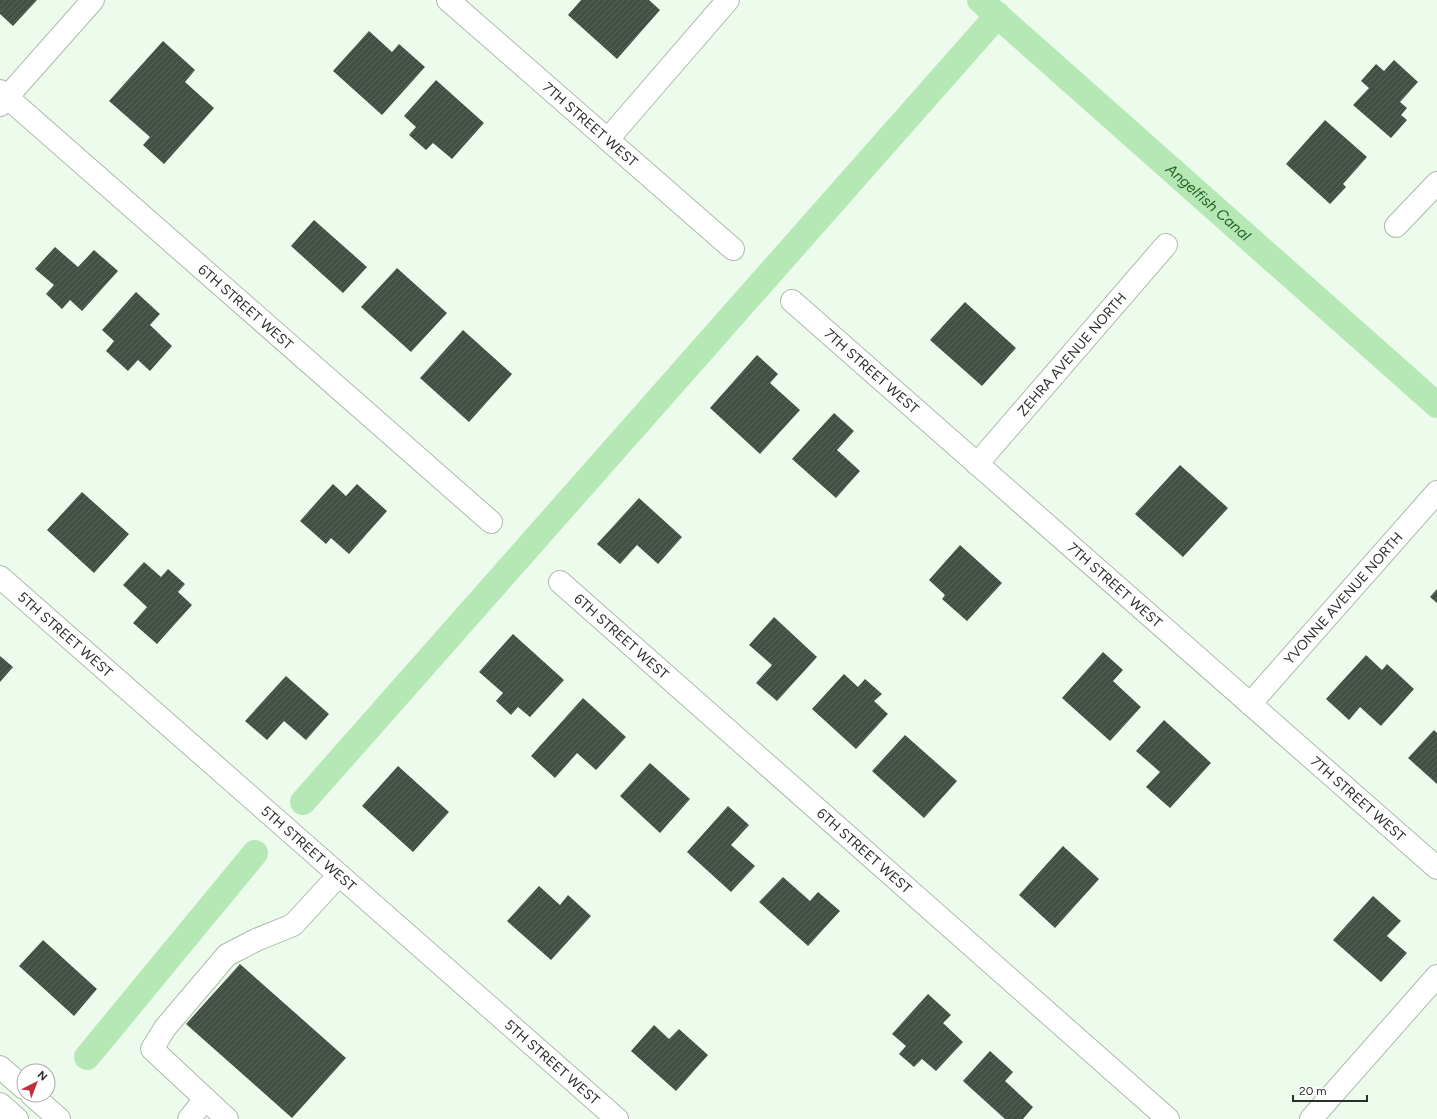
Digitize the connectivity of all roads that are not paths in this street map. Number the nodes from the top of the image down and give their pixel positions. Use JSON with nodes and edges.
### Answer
{"nodes":[{"id":1,"x":93,"y":0,"type":"edge"},
{"id":2,"x":448,"y":0,"type":"edge"},
{"id":3,"x":728,"y":0,"type":"edge"},
{"id":4,"x":2,"y":98,"type":"edge"},
{"id":5,"x":608,"y":139,"type":"junction"},
{"id":6,"x":1437,"y":183,"type":"edge"},
{"id":7,"x":1396,"y":226,"type":"dead end"},
{"id":8,"x":1166,"y":245,"type":"dead end"},
{"id":9,"x":733,"y":249,"type":"dead end"},
{"id":10,"x":792,"y":301,"type":"dead end"},
{"id":11,"x":977,"y":464,"type":"junction"},
{"id":12,"x":1437,"y":492,"type":"edge"},
{"id":13,"x":491,"y":522,"type":"dead end"},
{"id":14,"x":0,"y":577,"type":"edge"},
{"id":15,"x":560,"y":582,"type":"dead end"},
{"id":16,"x":1250,"y":704,"type":"junction"},
{"id":17,"x":1437,"y":868,"type":"edge"},
{"id":18,"x":339,"y":875,"type":"junction"},
{"id":19,"x":1437,"y":976,"type":"edge"},
{"id":20,"x":0,"y":1067,"type":"edge"},
{"id":21,"x":16,"y":1081,"type":"edge"},
{"id":22,"x":205,"y":1099,"type":"junction"},
{"id":23,"x":41,"y":1103,"type":"edge"},
{"id":24,"x":0,"y":1104,"type":"edge"},
{"id":25,"x":17,"y":1119,"type":"edge"},
{"id":26,"x":59,"y":1119,"type":"edge"},
{"id":27,"x":189,"y":1119,"type":"edge"},
{"id":28,"x":227,"y":1119,"type":"edge"},
{"id":29,"x":617,"y":1119,"type":"edge"},
{"id":30,"x":1168,"y":1119,"type":"edge"},
{"id":31,"x":1312,"y":1119,"type":"edge"}],
"edges":[{"from":1,"to":4,"type":"street"},
{"from":2,"to":5,"type":"street","name":"7TH STREET WEST"},
{"from":3,"to":5,"type":"street"},
{"from":4,"to":13,"type":"street","name":"6TH STREET WEST"},
{"from":5,"to":9,"type":"street","name":"7TH STREET WEST"},
{"from":6,"to":7,"type":"street"},
{"from":8,"to":11,"type":"street","name":"ZEHRA AVENUE NORTH"},
{"from":10,"to":11,"type":"street","name":"7TH STREET WEST"},
{"from":11,"to":16,"type":"street","name":"7TH STREET WEST"},
{"from":12,"to":16,"type":"street","name":"YVONNE AVENUE NORTH"},
{"from":14,"to":18,"type":"street","name":"5TH STREET WEST"},
{"from":15,"to":30,"type":"street","name":"6TH STREET WEST"},
{"from":16,"to":17,"type":"street","name":"7TH STREET WEST"},
{"from":18,"to":22,"type":"street"},
{"from":18,"to":29,"type":"street","name":"5TH STREET WEST"},
{"from":19,"to":31,"type":"street"},
{"from":20,"to":21,"type":"street"},
{"from":22,"to":27,"type":"street"},
{"from":22,"to":28,"type":"street"},
{"from":23,"to":26,"type":"street"},
{"from":24,"to":25,"type":"street"}]}
